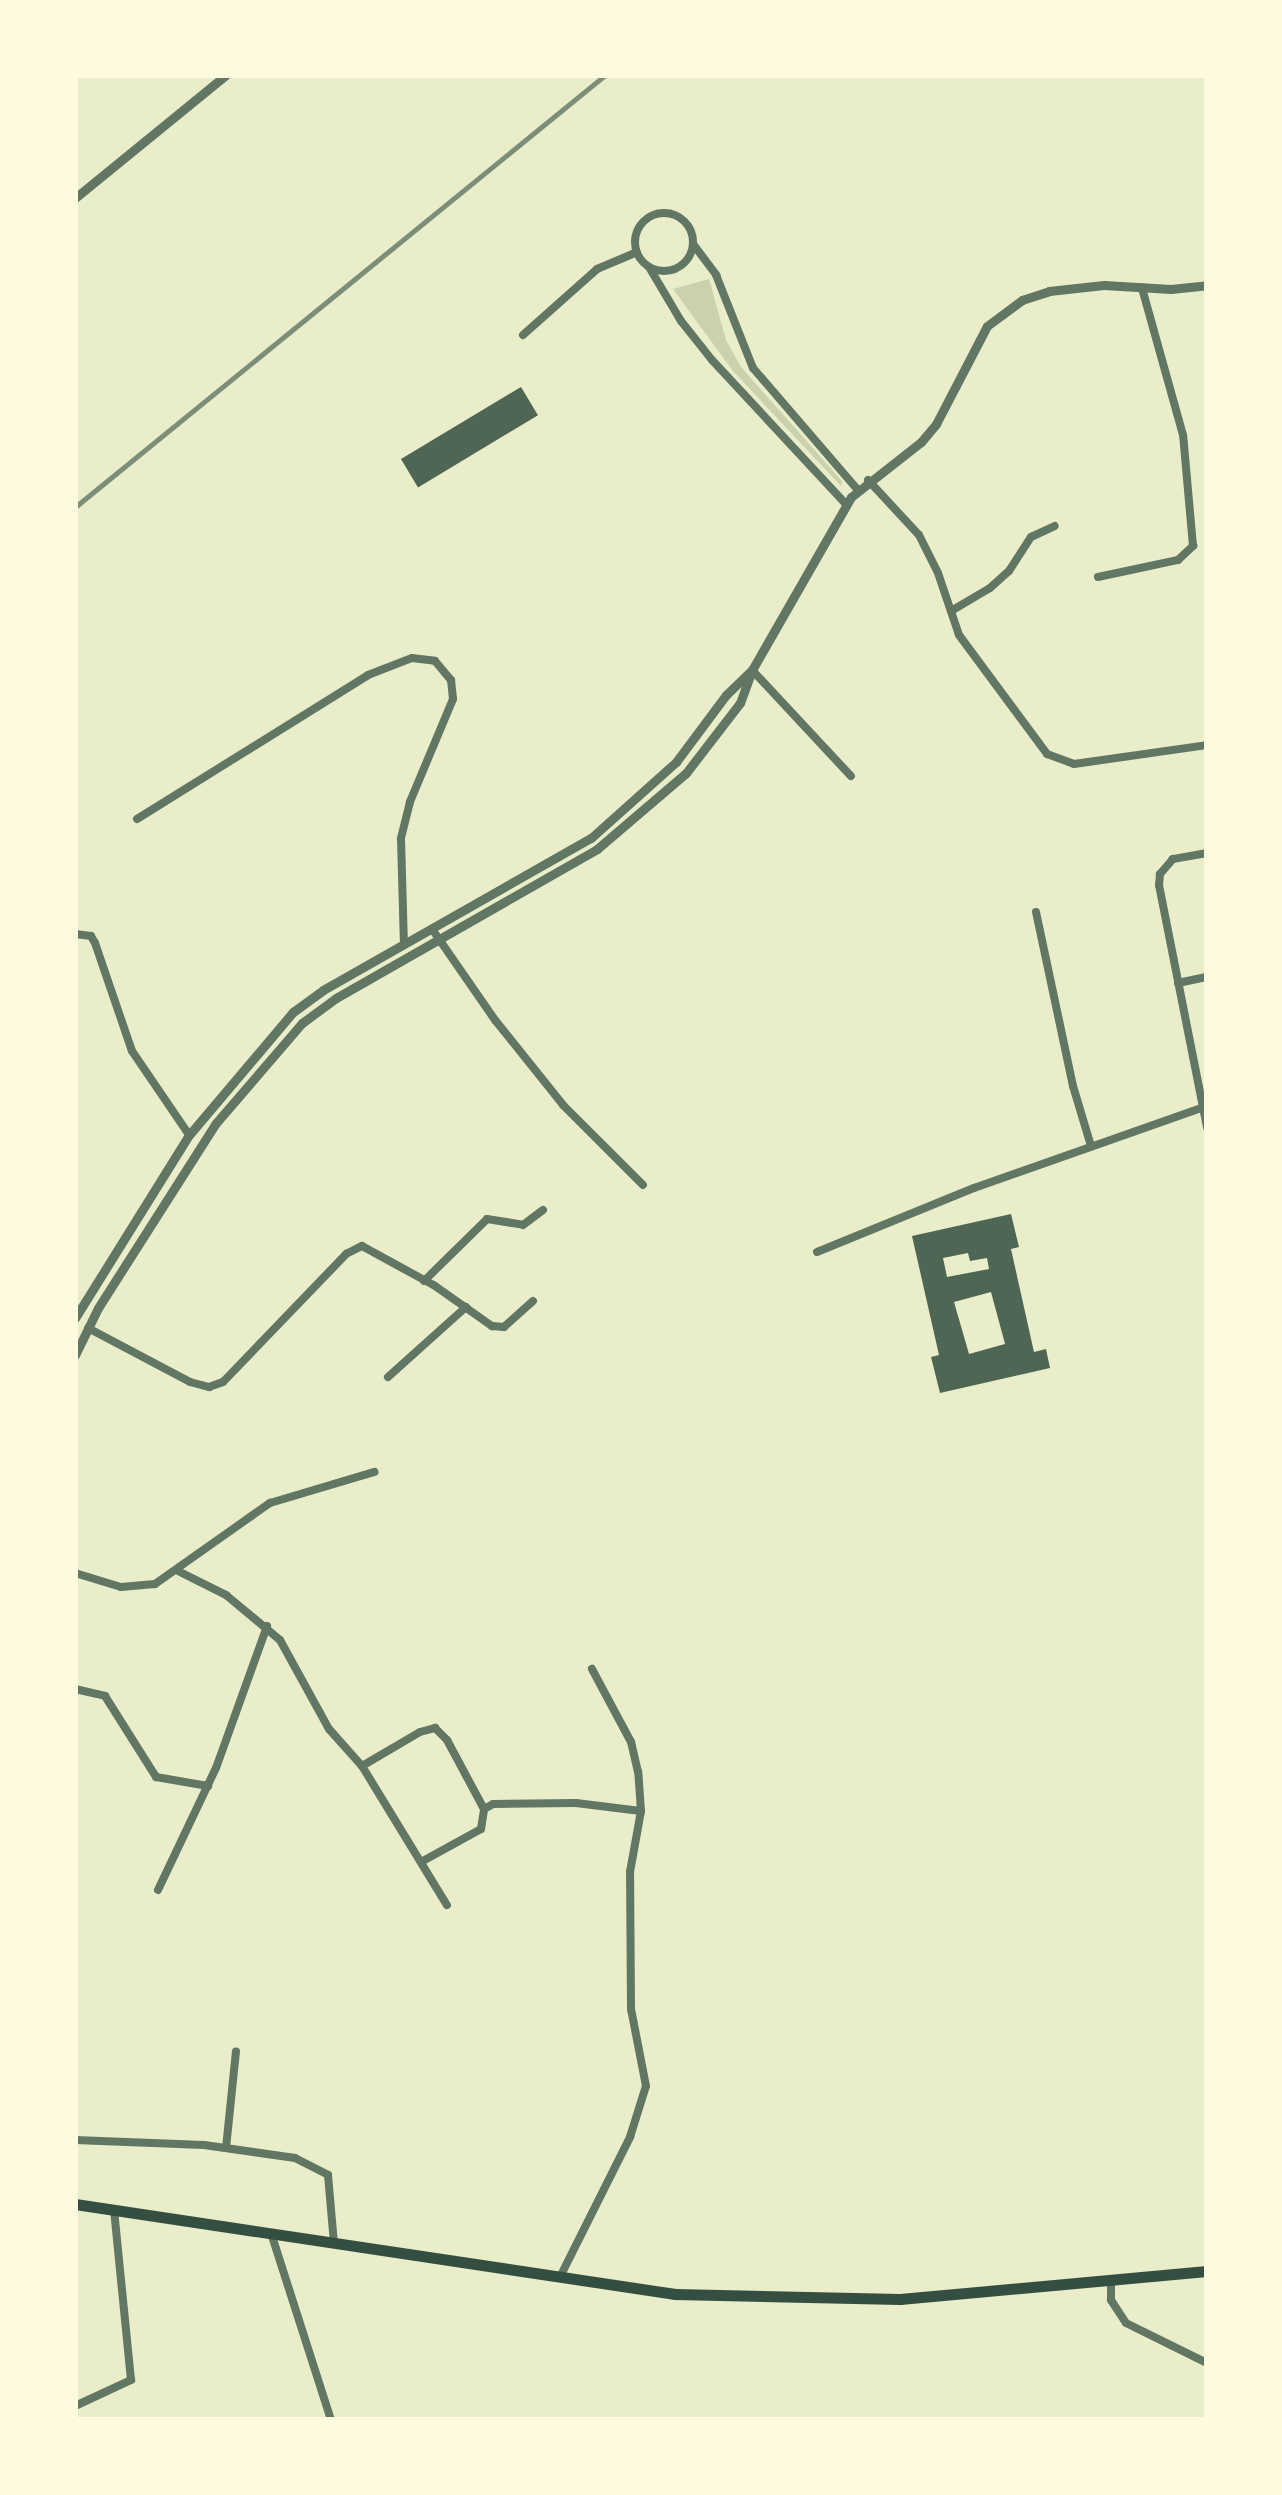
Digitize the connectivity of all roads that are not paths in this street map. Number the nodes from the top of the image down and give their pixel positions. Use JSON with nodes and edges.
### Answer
{"nodes":[{"id":1,"x":226,"y":75,"type":"edge"},
{"id":2,"x":75,"y":198,"type":"edge"},
{"id":3,"x":693,"y":244,"type":"junction"},
{"id":4,"x":637,"y":252,"type":"junction"},
{"id":5,"x":650,"y":267,"type":"junction"},
{"id":6,"x":1207,"y":285,"type":"edge"},
{"id":7,"x":1142,"y":288,"type":"junction"},
{"id":8,"x":523,"y":335,"type":"dead end"},
{"id":9,"x":868,"y":480,"type":"junction"},
{"id":10,"x":857,"y":489,"type":"junction"},
{"id":11,"x":846,"y":504,"type":"junction"},
{"id":12,"x":1055,"y":526,"type":"dead end"},
{"id":13,"x":1098,"y":577,"type":"dead end"},
{"id":14,"x":951,"y":611,"type":"junction"},
{"id":15,"x":752,"y":670,"type":"junction"},
{"id":16,"x":1207,"y":745,"type":"edge"},
{"id":17,"x":851,"y":776,"type":"dead end"},
{"id":18,"x":137,"y":820,"type":"dead end"},
{"id":19,"x":1207,"y":852,"type":"edge"},
{"id":20,"x":1036,"y":912,"type":"dead end"},
{"id":21,"x":432,"y":929,"type":"junction"},
{"id":22,"x":75,"y":934,"type":"edge"},
{"id":23,"x":440,"y":941,"type":"junction"},
{"id":24,"x":404,"y":945,"type":"junction"},
{"id":25,"x":1207,"y":977,"type":"edge"},
{"id":26,"x":1178,"y":983,"type":"junction"},
{"id":27,"x":1205,"y":1107,"type":"edge"},
{"id":28,"x":204,"y":1113,"type":"junction"},
{"id":29,"x":216,"y":1123,"type":"junction"},
{"id":30,"x":1207,"y":1127,"type":"edge"},
{"id":31,"x":189,"y":1134,"type":"junction"},
{"id":32,"x":1091,"y":1146,"type":"junction"},
{"id":33,"x":642,"y":1185,"type":"dead end"},
{"id":34,"x":543,"y":1210,"type":"dead end"},
{"id":35,"x":817,"y":1252,"type":"dead end"},
{"id":36,"x":424,"y":1281,"type":"junction"},
{"id":37,"x":85,"y":1300,"type":"junction"},
{"id":38,"x":533,"y":1301,"type":"dead end"},
{"id":39,"x":466,"y":1307,"type":"junction"},
{"id":40,"x":98,"y":1308,"type":"junction"},
{"id":41,"x":76,"y":1312,"type":"edge"},
{"id":42,"x":88,"y":1328,"type":"junction"},
{"id":43,"x":75,"y":1355,"type":"edge"},
{"id":44,"x":388,"y":1377,"type":"dead end"},
{"id":45,"x":374,"y":1472,"type":"dead end"},
{"id":46,"x":178,"y":1571,"type":"junction"},
{"id":47,"x":75,"y":1572,"type":"edge"},
{"id":48,"x":267,"y":1626,"type":"junction"},
{"id":49,"x":592,"y":1669,"type":"dead end"},
{"id":50,"x":75,"y":1689,"type":"edge"},
{"id":51,"x":362,"y":1766,"type":"junction"},
{"id":52,"x":208,"y":1786,"type":"junction"},
{"id":53,"x":484,"y":1809,"type":"junction"},
{"id":54,"x":641,"y":1812,"type":"junction"},
{"id":55,"x":420,"y":1862,"type":"junction"},
{"id":56,"x":158,"y":1890,"type":"dead end"},
{"id":57,"x":447,"y":1905,"type":"dead end"},
{"id":58,"x":236,"y":2052,"type":"dead end"},
{"id":59,"x":75,"y":2140,"type":"edge"},
{"id":60,"x":226,"y":2148,"type":"junction"},
{"id":61,"x":75,"y":2204,"type":"edge"},
{"id":62,"x":114,"y":2210,"type":"junction"},
{"id":63,"x":271,"y":2233,"type":"junction"},
{"id":64,"x":334,"y":2243,"type":"junction"},
{"id":65,"x":1207,"y":2271,"type":"edge"},
{"id":66,"x":560,"y":2276,"type":"junction"},
{"id":67,"x":1111,"y":2280,"type":"junction"},
{"id":68,"x":1207,"y":2363,"type":"edge"},
{"id":69,"x":75,"y":2406,"type":"edge"},
{"id":70,"x":331,"y":2420,"type":"edge"}],
"edges":[{"from":1,"to":2,"type":"street"},
{"from":3,"to":4,"type":"street"},
{"from":3,"to":5,"type":"street"},
{"from":3,"to":10,"type":"street"},
{"from":4,"to":5,"type":"street"},
{"from":4,"to":8,"type":"street"},
{"from":5,"to":11,"type":"street"},
{"from":6,"to":7,"type":"street"},
{"from":7,"to":9,"type":"street"},
{"from":7,"to":13,"type":"street"},
{"from":9,"to":10,"type":"street"},
{"from":9,"to":14,"type":"street"},
{"from":10,"to":11,"type":"street"},
{"from":11,"to":15,"type":"street"},
{"from":12,"to":14,"type":"street"},
{"from":14,"to":16,"type":"street"},
{"from":15,"to":17,"type":"street"},
{"from":15,"to":21,"type":"street"},
{"from":15,"to":23,"type":"street"},
{"from":18,"to":24,"type":"street"},
{"from":19,"to":26,"type":"street"},
{"from":20,"to":32,"type":"street"},
{"from":21,"to":23,"type":"street"},
{"from":21,"to":24,"type":"street"},
{"from":22,"to":31,"type":"street"},
{"from":23,"to":29,"type":"street"},
{"from":23,"to":33,"type":"street"},
{"from":24,"to":28,"type":"street"},
{"from":25,"to":26,"type":"street"},
{"from":26,"to":27,"type":"street"},
{"from":27,"to":30,"type":"street"},
{"from":27,"to":32,"type":"street"},
{"from":28,"to":29,"type":"street"},
{"from":28,"to":31,"type":"street"},
{"from":29,"to":40,"type":"street"},
{"from":31,"to":37,"type":"street"},
{"from":32,"to":35,"type":"street"},
{"from":34,"to":36,"type":"street"},
{"from":36,"to":39,"type":"street"},
{"from":36,"to":42,"type":"street"},
{"from":37,"to":40,"type":"street"},
{"from":37,"to":41,"type":"street"},
{"from":38,"to":39,"type":"street"},
{"from":39,"to":44,"type":"street"},
{"from":40,"to":42,"type":"street"},
{"from":42,"to":43,"type":"street"},
{"from":45,"to":46,"type":"street"},
{"from":46,"to":47,"type":"street"},
{"from":46,"to":48,"type":"street"},
{"from":48,"to":51,"type":"street"},
{"from":48,"to":52,"type":"street"},
{"from":49,"to":54,"type":"street"},
{"from":50,"to":52,"type":"street"},
{"from":51,"to":53,"type":"street"},
{"from":51,"to":55,"type":"street"},
{"from":52,"to":56,"type":"street"},
{"from":53,"to":54,"type":"street"},
{"from":53,"to":55,"type":"street"},
{"from":54,"to":66,"type":"street"},
{"from":55,"to":57,"type":"street"},
{"from":58,"to":60,"type":"street"},
{"from":59,"to":60,"type":"street"},
{"from":60,"to":64,"type":"street"},
{"from":61,"to":62,"type":"main road"},
{"from":62,"to":63,"type":"main road"},
{"from":62,"to":69,"type":"street"},
{"from":63,"to":64,"type":"main road"},
{"from":63,"to":70,"type":"street"},
{"from":64,"to":66,"type":"main road"},
{"from":65,"to":67,"type":"main road"},
{"from":66,"to":67,"type":"main road"},
{"from":67,"to":68,"type":"street"}]}
